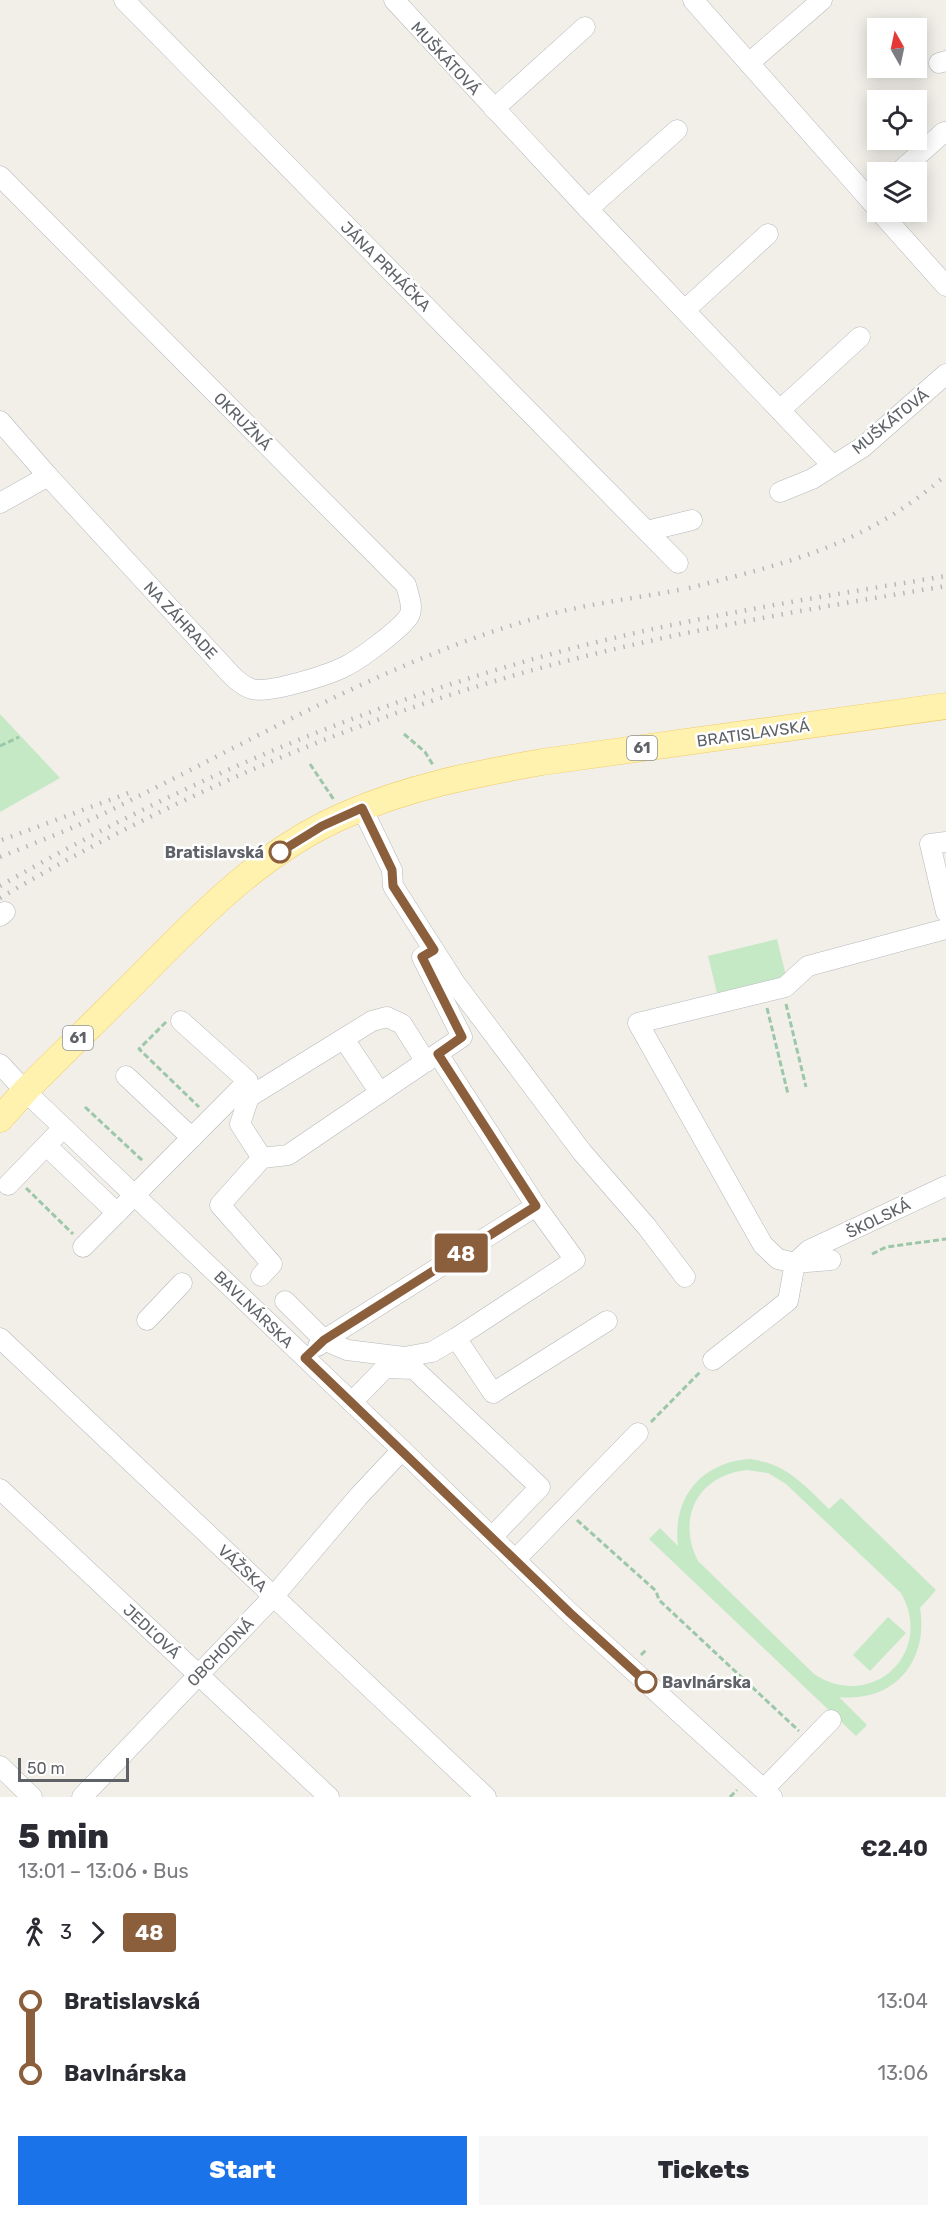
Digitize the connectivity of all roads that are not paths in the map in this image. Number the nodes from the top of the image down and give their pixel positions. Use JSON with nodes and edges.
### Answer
{"nodes":[{"id":1,"x":124,"y":0,"type":"edge"},
{"id":2,"x":693,"y":0,"type":"edge"},
{"id":3,"x":822,"y":0,"type":"edge"},
{"id":4,"x":400,"y":2,"type":"edge"},
{"id":5,"x":585,"y":27,"type":"dead end"},
{"id":6,"x":749,"y":63,"type":"junction"},
{"id":7,"x":494,"y":108,"type":"junction"},
{"id":8,"x":677,"y":130,"type":"dead end"},
{"id":9,"x":944,"y":132,"type":"dead end"},
{"id":10,"x":910,"y":162,"type":"edge"},
{"id":11,"x":0,"y":176,"type":"edge"},
{"id":12,"x":867,"y":193,"type":"edge"},
{"id":13,"x":588,"y":209,"type":"junction"},
{"id":14,"x":892,"y":222,"type":"edge"},
{"id":15,"x":768,"y":234,"type":"dead end"},
{"id":16,"x":946,"y":286,"type":"edge"},
{"id":17,"x":685,"y":310,"type":"junction"},
{"id":18,"x":860,"y":337,"type":"dead end"},
{"id":19,"x":946,"y":374,"type":"edge"},
{"id":20,"x":780,"y":410,"type":"junction"},
{"id":21,"x":0,"y":421,"type":"edge"},
{"id":22,"x":832,"y":465,"type":"junction"},
{"id":23,"x":48,"y":476,"type":"junction"},
{"id":24,"x":780,"y":492,"type":"dead end"},
{"id":25,"x":0,"y":503,"type":"edge"},
{"id":26,"x":692,"y":520,"type":"dead end"},
{"id":27,"x":647,"y":531,"type":"junction"},
{"id":28,"x":678,"y":563,"type":"dead end"},
{"id":29,"x":345,"y":667,"type":"joint"},
{"id":30,"x":946,"y":706,"type":"edge"},
{"id":31,"x":353,"y":811,"type":"junction"},
{"id":32,"x":946,"y":842,"type":"edge"},
{"id":33,"x":946,"y":912,"type":"edge"},
{"id":34,"x":946,"y":929,"type":"edge"},
{"id":35,"x":434,"y":950,"type":"junction"},
{"id":36,"x":177,"y":1018,"type":"road end"},
{"id":37,"x":344,"y":1039,"type":"junction"},
{"id":38,"x":432,"y":1058,"type":"junction"},
{"id":39,"x":0,"y":1064,"type":"edge"},
{"id":40,"x":126,"y":1076,"type":"dead end"},
{"id":41,"x":25,"y":1092,"type":"junction"},
{"id":42,"x":380,"y":1093,"type":"junction"},
{"id":43,"x":0,"y":1119,"type":"edge"},
{"id":44,"x":63,"y":1128,"type":"junction"},
{"id":45,"x":192,"y":1138,"type":"junction"},
{"id":46,"x":54,"y":1153,"type":"dead end"},
{"id":47,"x":262,"y":1158,"type":"junction"},
{"id":48,"x":12,"y":1181,"type":"road end"},
{"id":49,"x":946,"y":1186,"type":"edge"},
{"id":50,"x":134,"y":1196,"type":"junction"},
{"id":51,"x":536,"y":1206,"type":"junction"},
{"id":52,"x":117,"y":1213,"type":"junction"},
{"id":53,"x":84,"y":1246,"type":"road end"},
{"id":54,"x":802,"y":1256,"type":"junction"},
{"id":55,"x":831,"y":1260,"type":"dead end"},
{"id":56,"x":261,"y":1276,"type":"dead end"},
{"id":57,"x":685,"y":1277,"type":"dead end"},
{"id":58,"x":182,"y":1283,"type":"dead end"},
{"id":59,"x":285,"y":1301,"type":"dead end"},
{"id":60,"x":147,"y":1320,"type":"dead end"},
{"id":61,"x":607,"y":1321,"type":"dead end"},
{"id":62,"x":0,"y":1338,"type":"edge"},
{"id":63,"x":456,"y":1338,"type":"junction"},
{"id":64,"x":324,"y":1340,"type":"junction"},
{"id":65,"x":305,"y":1358,"type":"junction"},
{"id":66,"x":711,"y":1362,"type":"road end"},
{"id":67,"x":352,"y":1402,"type":"junction"},
{"id":68,"x":638,"y":1433,"type":"road end"},
{"id":69,"x":402,"y":1450,"type":"junction"},
{"id":70,"x":0,"y":1489,"type":"edge"},
{"id":71,"x":492,"y":1537,"type":"junction"},
{"id":72,"x":515,"y":1560,"type":"junction"},
{"id":73,"x":273,"y":1597,"type":"junction"},
{"id":74,"x":198,"y":1674,"type":"junction"},
{"id":75,"x":831,"y":1720,"type":"dead end"},
{"id":76,"x":0,"y":1766,"type":"edge"},
{"id":77,"x":768,"y":1793,"type":"edge"},
{"id":78,"x":32,"y":1797,"type":"edge"},
{"id":79,"x":82,"y":1797,"type":"edge"},
{"id":80,"x":329,"y":1797,"type":"edge"},
{"id":81,"x":486,"y":1797,"type":"edge"}],
"edges":[{"from":1,"to":27,"type":"street","name":"JÁNA PRHÁČKA"},
{"from":2,"to":6,"type":"street"},
{"from":3,"to":6,"type":"street"},
{"from":4,"to":7,"type":"street","name":"MUŠKÁTOVÁ"},
{"from":5,"to":7,"type":"street","name":"MUŠKÁTOVÁ"},
{"from":6,"to":12,"type":"street"},
{"from":7,"to":13,"type":"street","name":"MUŠKÁTOVÁ"},
{"from":8,"to":13,"type":"street"},
{"from":9,"to":10,"type":"street"},
{"from":11,"to":29,"type":"street","name":"OKRUŽNÁ"},
{"from":13,"to":17,"type":"street","name":"MUŠKÁTOVÁ"},
{"from":14,"to":16,"type":"street"},
{"from":15,"to":17,"type":"street"},
{"from":17,"to":20,"type":"street","name":"MUŠKÁTOVÁ"},
{"from":18,"to":20,"type":"street"},
{"from":19,"to":22,"type":"street","name":"MUŠKÁTOVÁ"},
{"from":20,"to":22,"type":"street","name":"MUŠKÁTOVÁ"},
{"from":21,"to":23,"type":"street","name":"NA ZÁHRADE"},
{"from":22,"to":24,"type":"street","name":"MUŠKÁTOVÁ"},
{"from":23,"to":25,"type":"street"},
{"from":23,"to":29,"type":"street","name":"NA ZÁHRADE"},
{"from":26,"to":27,"type":"street"},
{"from":27,"to":28,"type":"street","name":"JÁNA PRHÁČKA"},
{"from":30,"to":31,"type":"main road","name":"BRATISLAVSKÁ","number":"61"},
{"from":31,"to":35,"type":"street"},
{"from":31,"to":41,"type":"main road","name":"BRATISLAVSKÁ","number":"61"},
{"from":32,"to":33,"type":"street"},
{"from":34,"to":54,"type":"street"},
{"from":35,"to":38,"type":"street"},
{"from":35,"to":57,"type":"street"},
{"from":36,"to":45,"type":"street"},
{"from":37,"to":38,"type":"street"},
{"from":37,"to":42,"type":"street"},
{"from":37,"to":47,"type":"street"},
{"from":38,"to":42,"type":"street"},
{"from":38,"to":51,"type":"street"},
{"from":39,"to":41,"type":"street","name":"BAVLNÁRSKA"},
{"from":40,"to":45,"type":"street"},
{"from":41,"to":43,"type":"main road","number":"61"},
{"from":41,"to":44,"type":"street","name":"BAVLNÁRSKA"},
{"from":42,"to":47,"type":"street"},
{"from":44,"to":48,"type":"street"},
{"from":44,"to":50,"type":"street","name":"BAVLNÁRSKA"},
{"from":45,"to":50,"type":"street"},
{"from":46,"to":52,"type":"street"},
{"from":47,"to":56,"type":"street"},
{"from":49,"to":54,"type":"street","name":"ŠKOLSKÁ"},
{"from":50,"to":52,"type":"street"},
{"from":50,"to":65,"type":"street","name":"BAVLNÁRSKA"},
{"from":51,"to":63,"type":"street"},
{"from":51,"to":64,"type":"street"},
{"from":52,"to":53,"type":"street"},
{"from":54,"to":55,"type":"street"},
{"from":54,"to":66,"type":"street"},
{"from":58,"to":60,"type":"street"},
{"from":59,"to":64,"type":"street"},
{"from":61,"to":63,"type":"street"},
{"from":62,"to":73,"type":"street","name":"VÁŽSKA"},
{"from":63,"to":64,"type":"street"},
{"from":64,"to":65,"type":"street"},
{"from":65,"to":67,"type":"street","name":"BAVLNÁRSKA"},
{"from":67,"to":69,"type":"street","name":"BAVLNÁRSKA"},
{"from":67,"to":71,"type":"street"},
{"from":68,"to":72,"type":"street"},
{"from":69,"to":71,"type":"street","name":"BAVLNÁRSKA"},
{"from":69,"to":73,"type":"street","name":"OBCHODNÁ"},
{"from":70,"to":74,"type":"street","name":"JEDĽOVÁ"},
{"from":71,"to":72,"type":"street","name":"BAVLNÁRSKA"},
{"from":72,"to":77,"type":"street","name":"BAVLNÁRSKA"},
{"from":73,"to":74,"type":"street","name":"OBCHODNÁ"},
{"from":73,"to":81,"type":"street","name":"VÁŽSKA"},
{"from":74,"to":79,"type":"street","name":"OBCHODNÁ"},
{"from":74,"to":80,"type":"street","name":"JEDĽOVÁ"},
{"from":75,"to":77,"type":"street"},
{"from":76,"to":78,"type":"street"}]}
